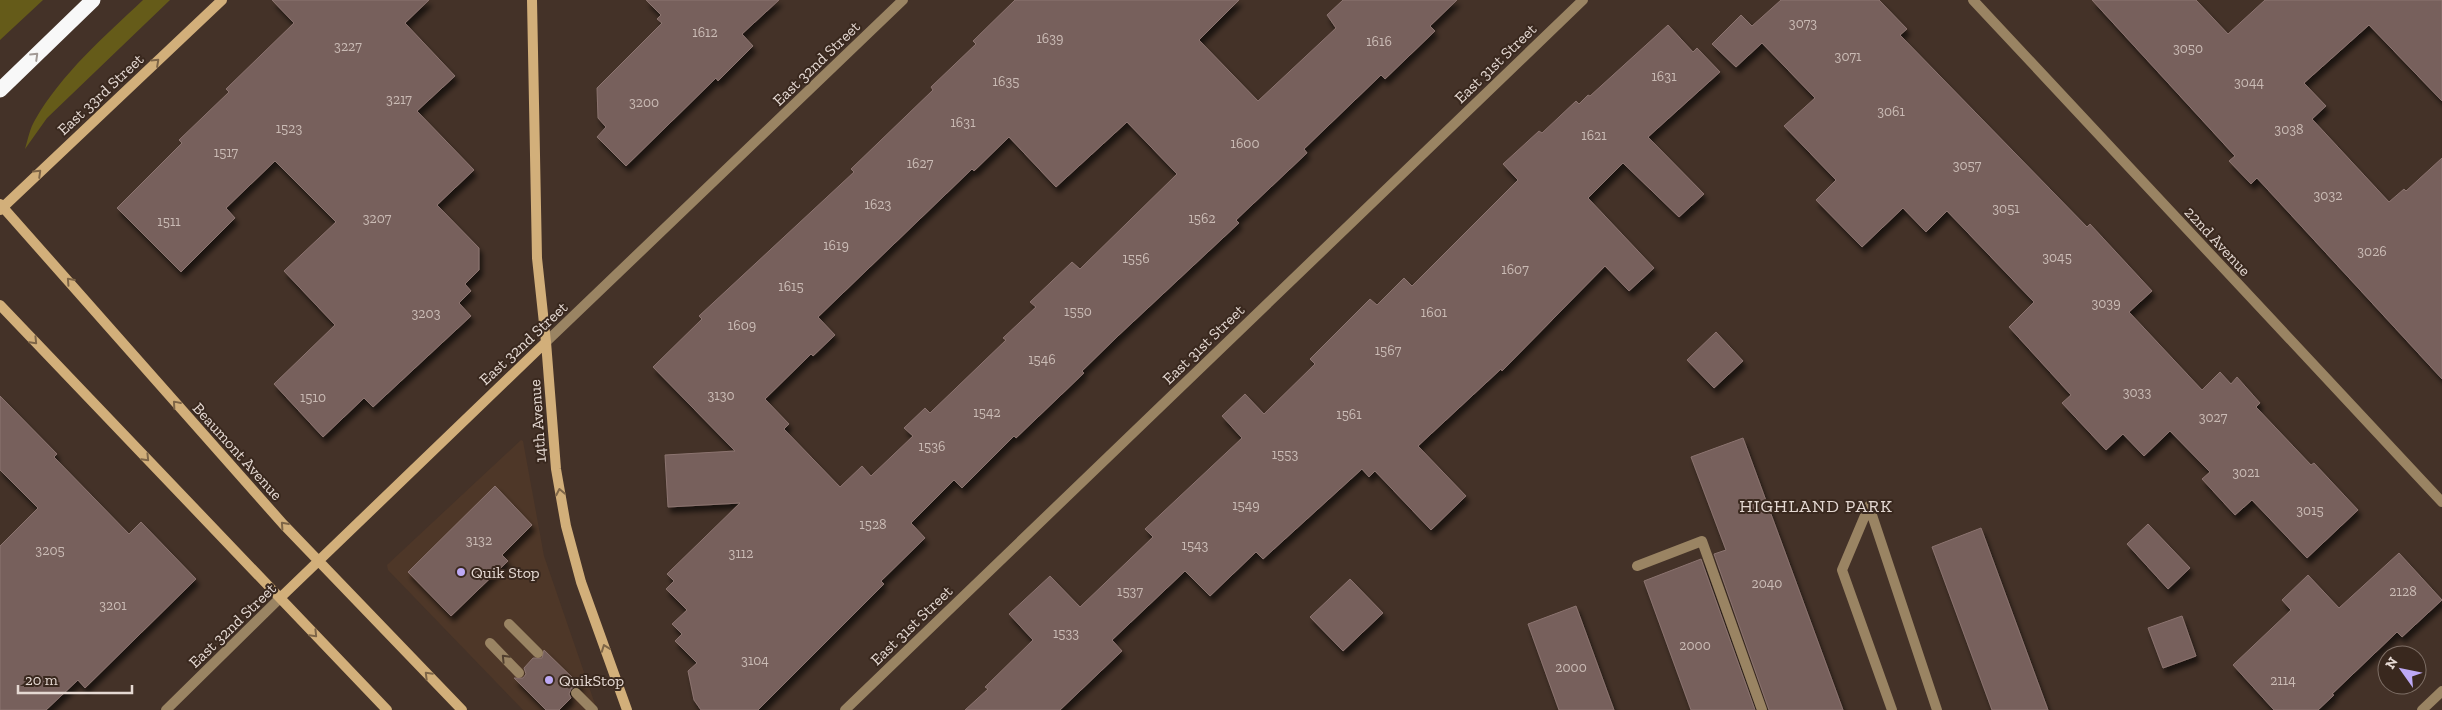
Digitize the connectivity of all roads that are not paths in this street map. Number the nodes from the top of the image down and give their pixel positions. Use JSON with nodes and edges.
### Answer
{"nodes":[{"id":1,"x":94,"y":0,"type":"edge"},
{"id":2,"x":222,"y":0,"type":"edge"},
{"id":3,"x":532,"y":0,"type":"edge"},
{"id":4,"x":903,"y":0,"type":"edge"},
{"id":5,"x":1583,"y":0,"type":"edge"},
{"id":6,"x":1973,"y":0,"type":"edge"},
{"id":7,"x":0,"y":90,"type":"edge"},
{"id":8,"x":1,"y":207,"type":"edge"},
{"id":9,"x":0,"y":305,"type":"edge"},
{"id":10,"x":546,"y":342,"type":"junction"},
{"id":11,"x":2442,"y":502,"type":"edge"},
{"id":12,"x":317,"y":561,"type":"junction"},
{"id":13,"x":1637,"y":566,"type":"dead end"},
{"id":14,"x":280,"y":598,"type":"junction"},
{"id":15,"x":509,"y":624,"type":"dead end"},
{"id":16,"x":490,"y":643,"type":"dead end"},
{"id":17,"x":538,"y":653,"type":"dead end"},
{"id":18,"x":519,"y":673,"type":"dead end"},
{"id":19,"x":2442,"y":691,"type":"edge"},
{"id":20,"x":576,"y":693,"type":"dead end"},
{"id":21,"x":166,"y":710,"type":"edge"},
{"id":22,"x":387,"y":710,"type":"edge"},
{"id":23,"x":462,"y":710,"type":"edge"},
{"id":24,"x":593,"y":710,"type":"edge"},
{"id":25,"x":627,"y":710,"type":"edge"},
{"id":26,"x":844,"y":710,"type":"edge"},
{"id":27,"x":1762,"y":710,"type":"edge"},
{"id":28,"x":1892,"y":710,"type":"edge"},
{"id":29,"x":1937,"y":710,"type":"edge"},
{"id":30,"x":2422,"y":710,"type":"edge"}],
"edges":[{"from":7,"to":1,"type":"highway","one_way":true},
{"from":8,"to":2,"type":"main road","name":"East 33rd Street","one_way":true},
{"from":3,"to":10,"type":"main road","name":"14th Avenue"},
{"from":4,"to":10,"type":"street","name":"East 32nd Street"},
{"from":5,"to":26,"type":"street","name":"East 31st Street"},
{"from":6,"to":11,"type":"street","name":"22nd Avenue"},
{"from":12,"to":8,"type":"main road","name":"Beaumont Avenue","one_way":true},
{"from":9,"to":14,"type":"main road","one_way":true},
{"from":10,"to":12,"type":"main road","name":"East 32nd Street"},
{"from":25,"to":10,"type":"main road","name":"14th Avenue","one_way":true},
{"from":12,"to":14,"type":"main road","name":"East 32nd Street"},
{"from":23,"to":12,"type":"main road","name":"Beaumont Avenue","one_way":true},
{"from":13,"to":27,"type":"street"},
{"from":14,"to":21,"type":"street","name":"East 32nd Street"},
{"from":14,"to":22,"type":"main road","one_way":true},
{"from":15,"to":17,"type":"street"},
{"from":18,"to":16,"type":"street","one_way":true},
{"from":19,"to":30,"type":"street"},
{"from":20,"to":24,"type":"street"},
{"from":28,"to":29,"type":"street"}]}
